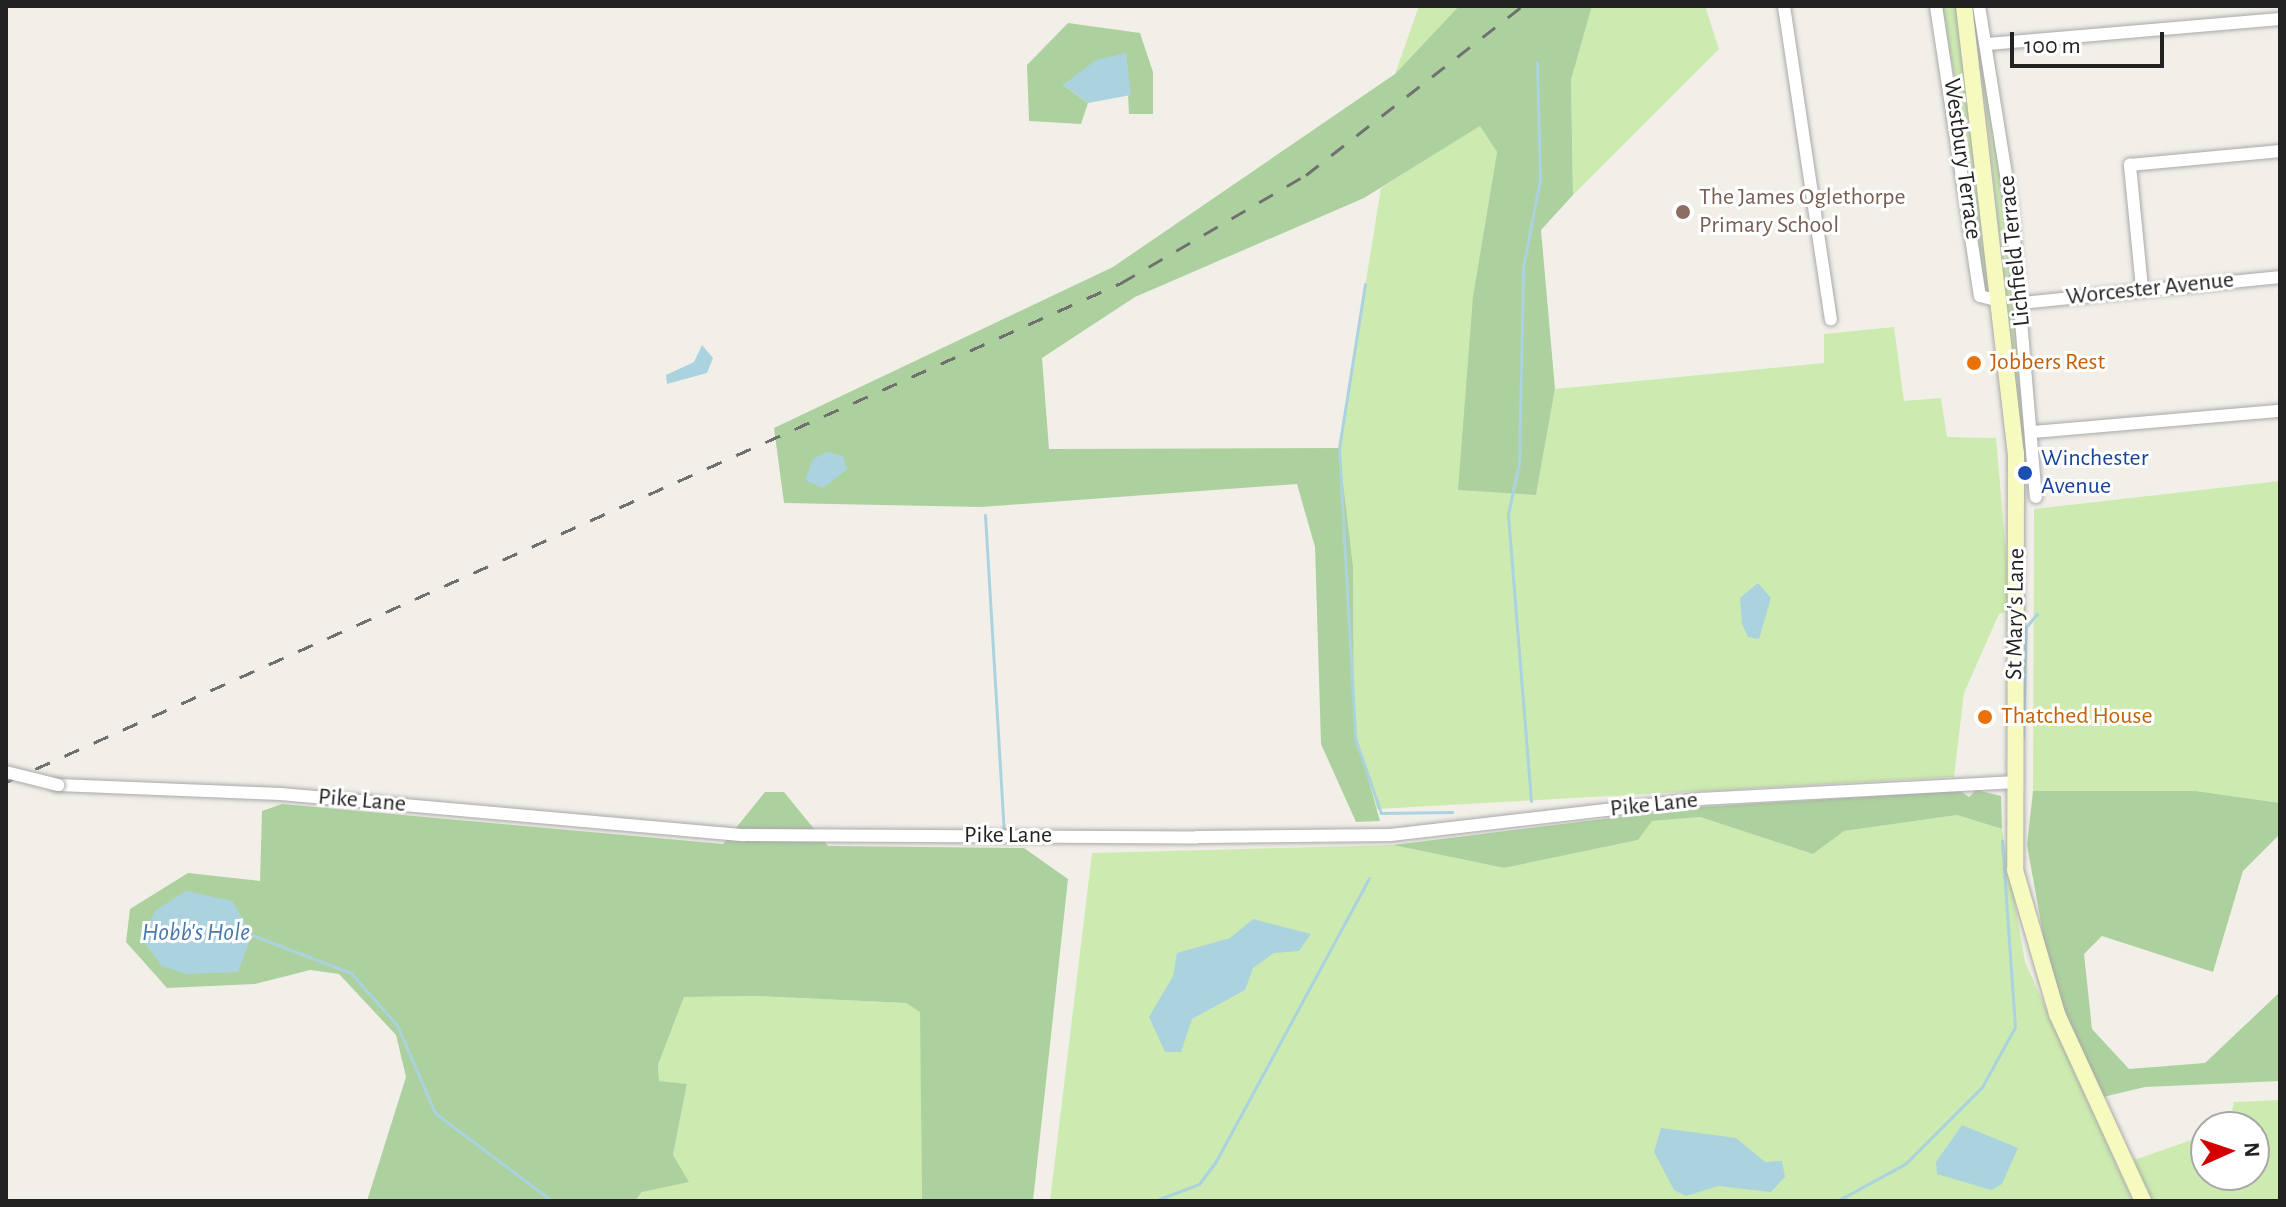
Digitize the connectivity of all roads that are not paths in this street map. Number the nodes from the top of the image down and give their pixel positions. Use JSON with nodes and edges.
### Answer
{"nodes":[{"id":1,"x":1784,"y":6,"type":"edge"},
{"id":2,"x":1936,"y":6,"type":"edge"},
{"id":3,"x":1964,"y":6,"type":"edge"},
{"id":4,"x":1979,"y":6,"type":"edge"},
{"id":5,"x":2280,"y":19,"type":"edge"},
{"id":6,"x":1988,"y":44,"type":"junction"},
{"id":7,"x":2280,"y":151,"type":"edge"},
{"id":8,"x":2280,"y":277,"type":"edge"},
{"id":9,"x":2142,"y":288,"type":"junction"},
{"id":10,"x":1996,"y":300,"type":"junction"},
{"id":11,"x":2021,"y":303,"type":"junction"},
{"id":12,"x":1831,"y":320,"type":"dead end"},
{"id":13,"x":2280,"y":411,"type":"edge"},
{"id":14,"x":2033,"y":432,"type":"junction"},
{"id":15,"x":2034,"y":451,"type":"junction"},
{"id":16,"x":2016,"y":453,"type":"junction"},
{"id":17,"x":2036,"y":497,"type":"dead end"},
{"id":18,"x":6,"y":772,"type":"edge"},
{"id":19,"x":2011,"y":782,"type":"junction"},
{"id":20,"x":2143,"y":1201,"type":"edge"}],
"edges":[{"from":1,"to":12,"type":"street"},
{"from":2,"to":10,"type":"street","name":"Westbury Terrace"},
{"from":3,"to":10,"type":"main road","name":"St Mary's Lane"},
{"from":4,"to":6,"type":"street","name":"Lichfield Terrace"},
{"from":5,"to":6,"type":"street"},
{"from":6,"to":11,"type":"street","name":"Lichfield Terrace"},
{"from":7,"to":9,"type":"street"},
{"from":8,"to":9,"type":"street","name":"Worcester Avenue"},
{"from":9,"to":11,"type":"street","name":"Worcester Avenue"},
{"from":10,"to":16,"type":"main road","name":"St Mary's Lane"},
{"from":11,"to":14,"type":"street","name":"Lichfield Terrace"},
{"from":13,"to":14,"type":"street"},
{"from":14,"to":15,"type":"street","name":"Lichfield Terrace"},
{"from":15,"to":16,"type":"street"},
{"from":15,"to":17,"type":"street","name":"Lichfield Terrace"},
{"from":16,"to":19,"type":"main road","name":"St Mary's Lane"},
{"from":18,"to":19,"type":"street","name":"Pike Lane","bridge":true},
{"from":19,"to":20,"type":"main road","name":"St Mary's Lane"}]}
